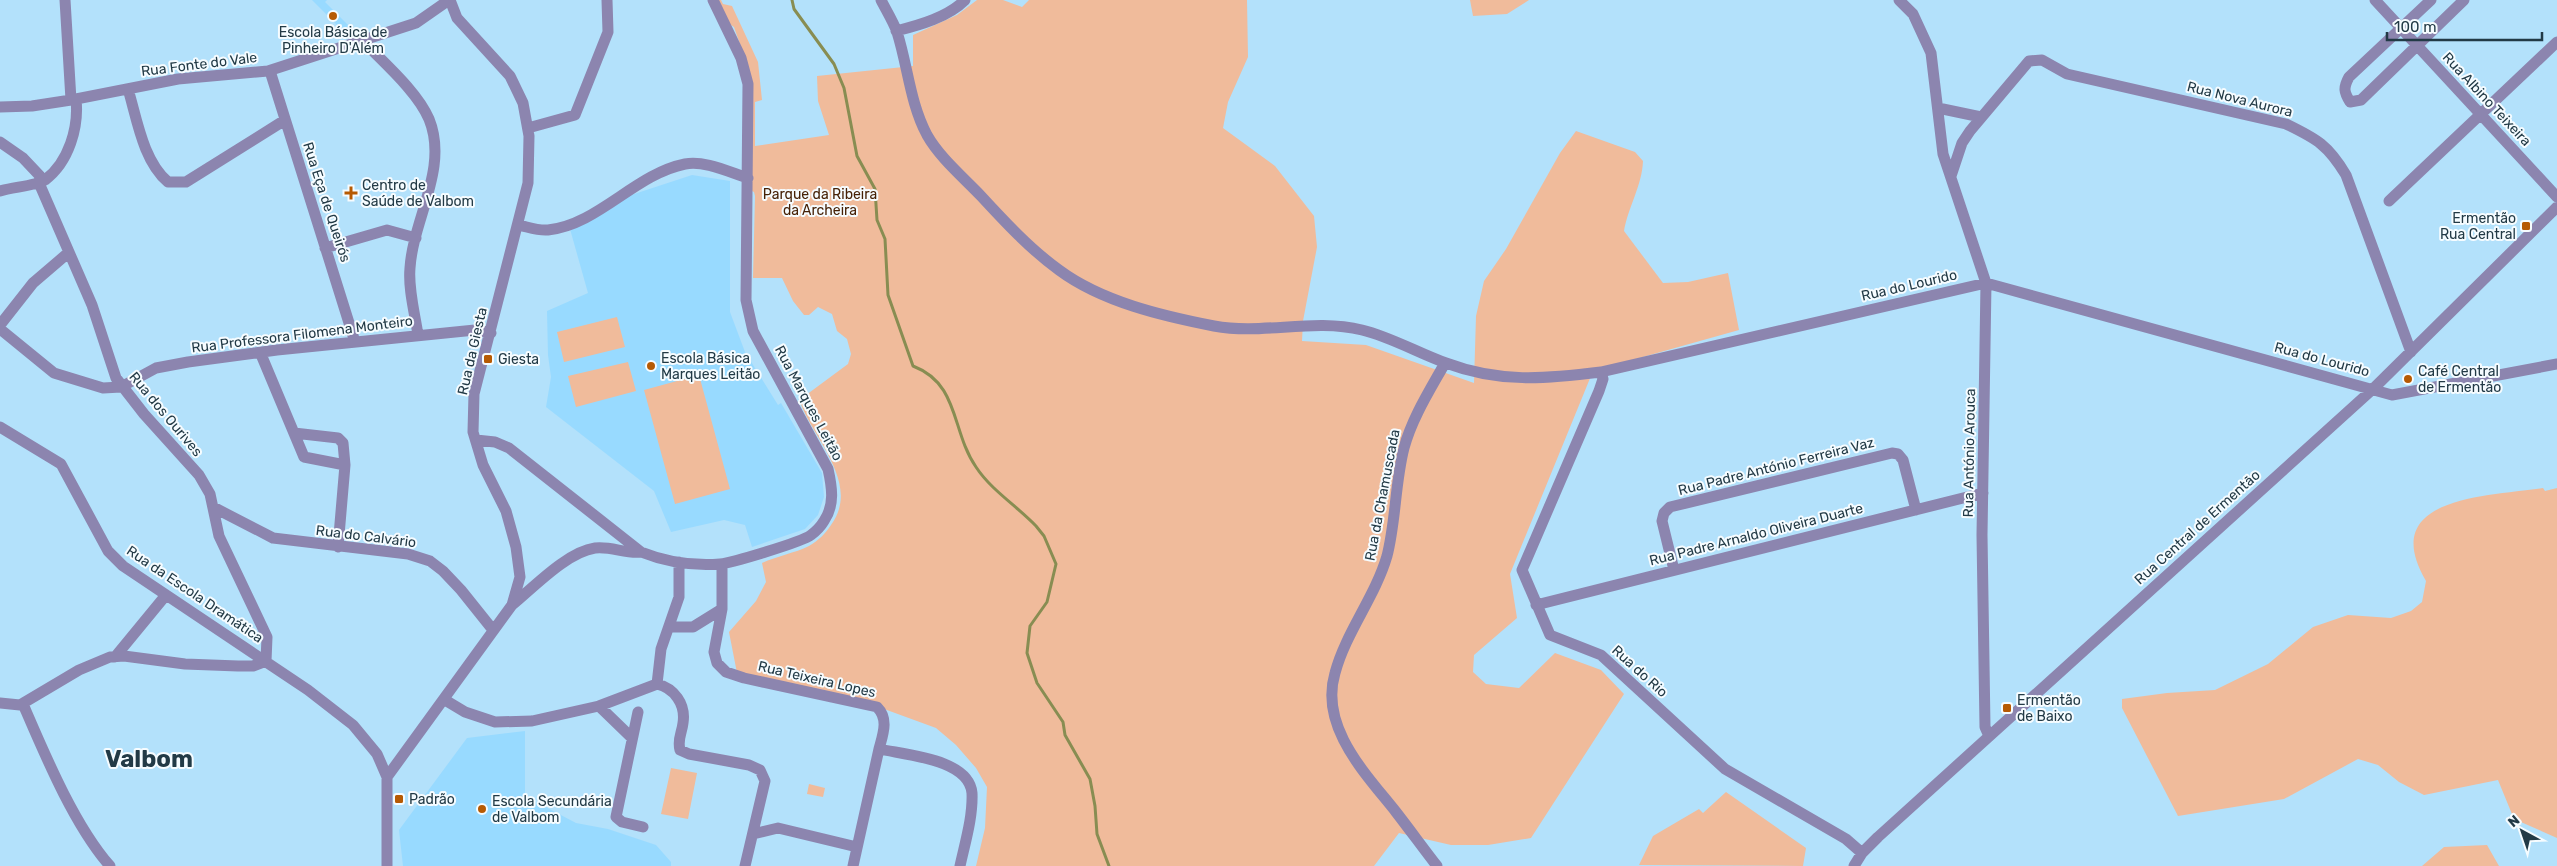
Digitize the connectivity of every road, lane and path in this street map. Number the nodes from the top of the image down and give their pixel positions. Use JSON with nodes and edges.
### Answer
{"nodes":[{"id":1,"x":65,"y":0,"type":"edge"},
{"id":2,"x":450,"y":0,"type":"edge"},
{"id":3,"x":607,"y":0,"type":"edge"},
{"id":4,"x":713,"y":0,"type":"edge"},
{"id":5,"x":881,"y":0,"type":"edge"},
{"id":6,"x":965,"y":0,"type":"edge"},
{"id":7,"x":1898,"y":0,"type":"edge"},
{"id":8,"x":2375,"y":0,"type":"edge"},
{"id":9,"x":2431,"y":0,"type":"edge"},
{"id":10,"x":2464,"y":0,"type":"edge"},
{"id":11,"x":2402,"y":29,"type":"junction"},
{"id":12,"x":896,"y":31,"type":"junction"},
{"id":13,"x":363,"y":41,"type":"junction"},
{"id":14,"x":2557,"y":42,"type":"edge"},
{"id":15,"x":2417,"y":46,"type":"junction"},
{"id":16,"x":270,"y":71,"type":"junction"},
{"id":17,"x":128,"y":89,"type":"junction"},
{"id":18,"x":74,"y":100,"type":"junction"},
{"id":19,"x":0,"y":107,"type":"edge"},
{"id":20,"x":1938,"y":108,"type":"junction"},
{"id":21,"x":2481,"y":115,"type":"junction"},
{"id":22,"x":1981,"y":117,"type":"junction"},
{"id":23,"x":285,"y":120,"type":"junction"},
{"id":24,"x":528,"y":128,"type":"junction"},
{"id":25,"x":0,"y":142,"type":"edge"},
{"id":26,"x":1951,"y":176,"type":"junction"},
{"id":27,"x":748,"y":178,"type":"junction"},
{"id":28,"x":39,"y":182,"type":"junction"},
{"id":29,"x":0,"y":190,"type":"edge"},
{"id":30,"x":2557,"y":197,"type":"edge"},
{"id":31,"x":2389,"y":201,"type":"dead end"},
{"id":32,"x":2557,"y":207,"type":"edge"},
{"id":33,"x":518,"y":225,"type":"junction"},
{"id":34,"x":416,"y":238,"type":"junction"},
{"id":35,"x":325,"y":248,"type":"junction"},
{"id":36,"x":68,"y":253,"type":"junction"},
{"id":37,"x":1986,"y":283,"type":"junction"},
{"id":38,"x":0,"y":325,"type":"edge"},
{"id":39,"x":0,"y":329,"type":"edge"},
{"id":40,"x":491,"y":333,"type":"junction"},
{"id":41,"x":418,"y":336,"type":"junction"},
{"id":42,"x":355,"y":342,"type":"junction"},
{"id":43,"x":260,"y":352,"type":"junction"},
{"id":44,"x":2411,"y":352,"type":"junction"},
{"id":45,"x":1445,"y":363,"type":"junction"},
{"id":46,"x":2557,"y":364,"type":"edge"},
{"id":47,"x":1601,"y":372,"type":"junction"},
{"id":48,"x":121,"y":387,"type":"junction"},
{"id":49,"x":2374,"y":388,"type":"junction"},
{"id":50,"x":0,"y":426,"type":"edge"},
{"id":51,"x":294,"y":433,"type":"junction"},
{"id":52,"x":476,"y":440,"type":"junction"},
{"id":53,"x":345,"y":465,"type":"junction"},
{"id":54,"x":1983,"y":493,"type":"junction"},
{"id":55,"x":213,"y":507,"type":"junction"},
{"id":56,"x":1916,"y":510,"type":"junction"},
{"id":57,"x":338,"y":547,"type":"junction"},
{"id":58,"x":641,"y":552,"type":"junction"},
{"id":59,"x":680,"y":562,"type":"junction"},
{"id":60,"x":722,"y":564,"type":"junction"},
{"id":61,"x":1674,"y":570,"type":"junction"},
{"id":62,"x":166,"y":594,"type":"junction"},
{"id":63,"x":512,"y":605,"type":"junction"},
{"id":64,"x":1536,"y":605,"type":"junction"},
{"id":65,"x":722,"y":609,"type":"junction"},
{"id":66,"x":669,"y":627,"type":"junction"},
{"id":67,"x":493,"y":630,"type":"junction"},
{"id":68,"x":115,"y":657,"type":"junction"},
{"id":69,"x":266,"y":661,"type":"junction"},
{"id":70,"x":657,"y":684,"type":"junction"},
{"id":71,"x":445,"y":700,"type":"junction"},
{"id":72,"x":0,"y":704,"type":"edge"},
{"id":73,"x":23,"y":704,"type":"junction"},
{"id":74,"x":599,"y":706,"type":"junction"},
{"id":75,"x":638,"y":712,"type":"dead end"},
{"id":76,"x":1989,"y":736,"type":"junction"},
{"id":77,"x":632,"y":738,"type":"junction"},
{"id":78,"x":880,"y":750,"type":"junction"},
{"id":79,"x":386,"y":776,"type":"junction"},
{"id":80,"x":643,"y":827,"type":"dead end"},
{"id":81,"x":752,"y":834,"type":"junction"},
{"id":82,"x":857,"y":847,"type":"junction"},
{"id":83,"x":1862,"y":853,"type":"junction"},
{"id":84,"x":110,"y":866,"type":"edge"},
{"id":85,"x":387,"y":866,"type":"edge"},
{"id":86,"x":745,"y":866,"type":"edge"},
{"id":87,"x":852,"y":866,"type":"edge"},
{"id":88,"x":960,"y":866,"type":"edge"},
{"id":89,"x":1437,"y":866,"type":"edge"},
{"id":90,"x":1854,"y":866,"type":"edge"}],
"edges":[{"from":1,"to":18,"type":"street"},
{"from":2,"to":13,"type":"street","name":"Rua Fonte do Vale"},
{"from":2,"to":24,"type":"street","name":"Rua da Giesta"},
{"from":3,"to":24,"type":"street"},
{"from":4,"to":27,"type":"street","name":"Rua Marques Leitão"},
{"from":5,"to":12,"type":"street","name":"Rua do Lourido"},
{"from":6,"to":12,"type":"street"},
{"from":7,"to":20,"type":"street","name":"Rua António Arouca"},
{"from":8,"to":11,"type":"street","name":"Rua Albino Teixeira"},
{"from":9,"to":11,"type":"street"},
{"from":10,"to":15,"type":"street"},
{"from":11,"to":15,"type":"street","name":"Rua Albino Teixeira"},
{"from":11,"to":15,"type":"street"},
{"from":12,"to":45,"type":"street","name":"Rua do Lourido"},
{"from":13,"to":16,"type":"street","name":"Rua Fonte do Vale"},
{"from":13,"to":34,"type":"street"},
{"from":14,"to":21,"type":"street"},
{"from":15,"to":21,"type":"street","name":"Rua Albino Teixeira"},
{"from":16,"to":17,"type":"street","name":"Rua Fonte do Vale"},
{"from":16,"to":23,"type":"street","name":"Rua Eça de Queirós"},
{"from":17,"to":18,"type":"street","name":"Rua Fonte do Vale"},
{"from":17,"to":23,"type":"street"},
{"from":18,"to":19,"type":"street","name":"Rua Fonte do Vale"},
{"from":18,"to":28,"type":"street"},
{"from":20,"to":22,"type":"street"},
{"from":20,"to":26,"type":"street","name":"Rua António Arouca"},
{"from":21,"to":30,"type":"street","name":"Rua Albino Teixeira"},
{"from":21,"to":31,"type":"street"},
{"from":22,"to":26,"type":"street","name":"Rua Nova Aurora"},
{"from":22,"to":44,"type":"street","name":"Rua Nova Aurora"},
{"from":23,"to":35,"type":"street","name":"Rua Eça de Queirós"},
{"from":24,"to":33,"type":"street","name":"Rua da Giesta"},
{"from":25,"to":28,"type":"street","name":"Rua dos Ourives"},
{"from":26,"to":37,"type":"street","name":"Rua António Arouca"},
{"from":27,"to":33,"type":"street"},
{"from":27,"to":60,"type":"street","name":"Rua Marques Leitão"},
{"from":28,"to":29,"type":"street"},
{"from":28,"to":36,"type":"street","name":"Rua dos Ourives"},
{"from":32,"to":44,"type":"street","name":"Rua Central de Ermentão"},
{"from":33,"to":40,"type":"street","name":"Rua da Giesta"},
{"from":34,"to":35,"type":"street"},
{"from":34,"to":41,"type":"street"},
{"from":35,"to":42,"type":"street","name":"Rua Eça de Queirós"},
{"from":36,"to":38,"type":"street"},
{"from":36,"to":48,"type":"street","name":"Rua dos Ourives"},
{"from":37,"to":47,"type":"street","name":"Rua do Lourido"},
{"from":37,"to":49,"type":"street","name":"Rua do Lourido"},
{"from":37,"to":54,"type":"street","name":"Rua António Arouca"},
{"from":39,"to":48,"type":"street"},
{"from":40,"to":41,"type":"street","name":"Rua Professora Filomena Monteiro"},
{"from":40,"to":52,"type":"street","name":"Rua da Giesta"},
{"from":41,"to":42,"type":"street","name":"Rua Professora Filomena Monteiro"},
{"from":42,"to":43,"type":"street","name":"Rua Professora Filomena Monteiro"},
{"from":43,"to":48,"type":"street","name":"Rua Professora Filomena Monteiro"},
{"from":43,"to":51,"type":"street"},
{"from":44,"to":49,"type":"street","name":"Rua Central de Ermentão"},
{"from":45,"to":47,"type":"street","name":"Rua do Lourido"},
{"from":45,"to":89,"type":"street","name":"Rua da Chamuscada"},
{"from":46,"to":49,"type":"street","name":"Rua do Lourido"},
{"from":47,"to":64,"type":"street","name":"Rua do Rio"},
{"from":48,"to":55,"type":"street","name":"Rua dos Ourives"},
{"from":49,"to":76,"type":"street","name":"Rua Central de Ermentão"},
{"from":50,"to":62,"type":"street","name":"Rua da Escola Dramática"},
{"from":51,"to":53,"type":"street"},
{"from":51,"to":53,"type":"street"},
{"from":52,"to":58,"type":"street","name":"Rua Marques Leitão"},
{"from":52,"to":63,"type":"street","name":"Rua da Giesta"},
{"from":53,"to":57,"type":"street"},
{"from":54,"to":56,"type":"street","name":"Rua Padre Arnaldo Oliveira Duarte"},
{"from":54,"to":76,"type":"street","name":"Rua António Arouca"},
{"from":55,"to":57,"type":"street","name":"Rua do Calvário"},
{"from":55,"to":69,"type":"street","name":"Rua dos Ourives"},
{"from":56,"to":61,"type":"street","name":"Rua Padre Arnaldo Oliveira Duarte"},
{"from":56,"to":61,"type":"street","name":"Rua Padre António Ferreira Vaz"},
{"from":57,"to":67,"type":"street","name":"Rua do Calvário"},
{"from":58,"to":59,"type":"street","name":"Rua Marques Leitão"},
{"from":58,"to":63,"type":"street"},
{"from":59,"to":60,"type":"street","name":"Rua Marques Leitão"},
{"from":59,"to":66,"type":"street"},
{"from":60,"to":65,"type":"street","name":"Rua Teixeira Lopes"},
{"from":61,"to":64,"type":"street","name":"Rua Padre Arnaldo Oliveira Duarte"},
{"from":62,"to":68,"type":"street"},
{"from":62,"to":69,"type":"street","name":"Rua da Escola Dramática"},
{"from":63,"to":67,"type":"street","name":"Rua da Giesta"},
{"from":64,"to":83,"type":"street","name":"Rua do Rio"},
{"from":65,"to":66,"type":"street"},
{"from":65,"to":78,"type":"street","name":"Rua Teixeira Lopes"},
{"from":66,"to":70,"type":"street"},
{"from":67,"to":71,"type":"street","name":"Rua da Giesta"},
{"from":68,"to":69,"type":"street"},
{"from":68,"to":73,"type":"street"},
{"from":69,"to":79,"type":"street","name":"Rua da Escola Dramática"},
{"from":70,"to":74,"type":"street"},
{"from":70,"to":81,"type":"street"},
{"from":71,"to":74,"type":"street"},
{"from":71,"to":79,"type":"street","name":"Rua da Giesta"},
{"from":72,"to":73,"type":"street"},
{"from":73,"to":84,"type":"street"},
{"from":74,"to":77,"type":"street"},
{"from":75,"to":77,"type":"street"},
{"from":76,"to":83,"type":"street","name":"Rua Central de Ermentão"},
{"from":77,"to":80,"type":"street"},
{"from":78,"to":82,"type":"street"},
{"from":78,"to":88,"type":"street"},
{"from":79,"to":85,"type":"street"},
{"from":81,"to":82,"type":"street"},
{"from":81,"to":86,"type":"street"},
{"from":82,"to":87,"type":"street"},
{"from":83,"to":90,"type":"street","name":"Rua Central de Ermentão"}]}
